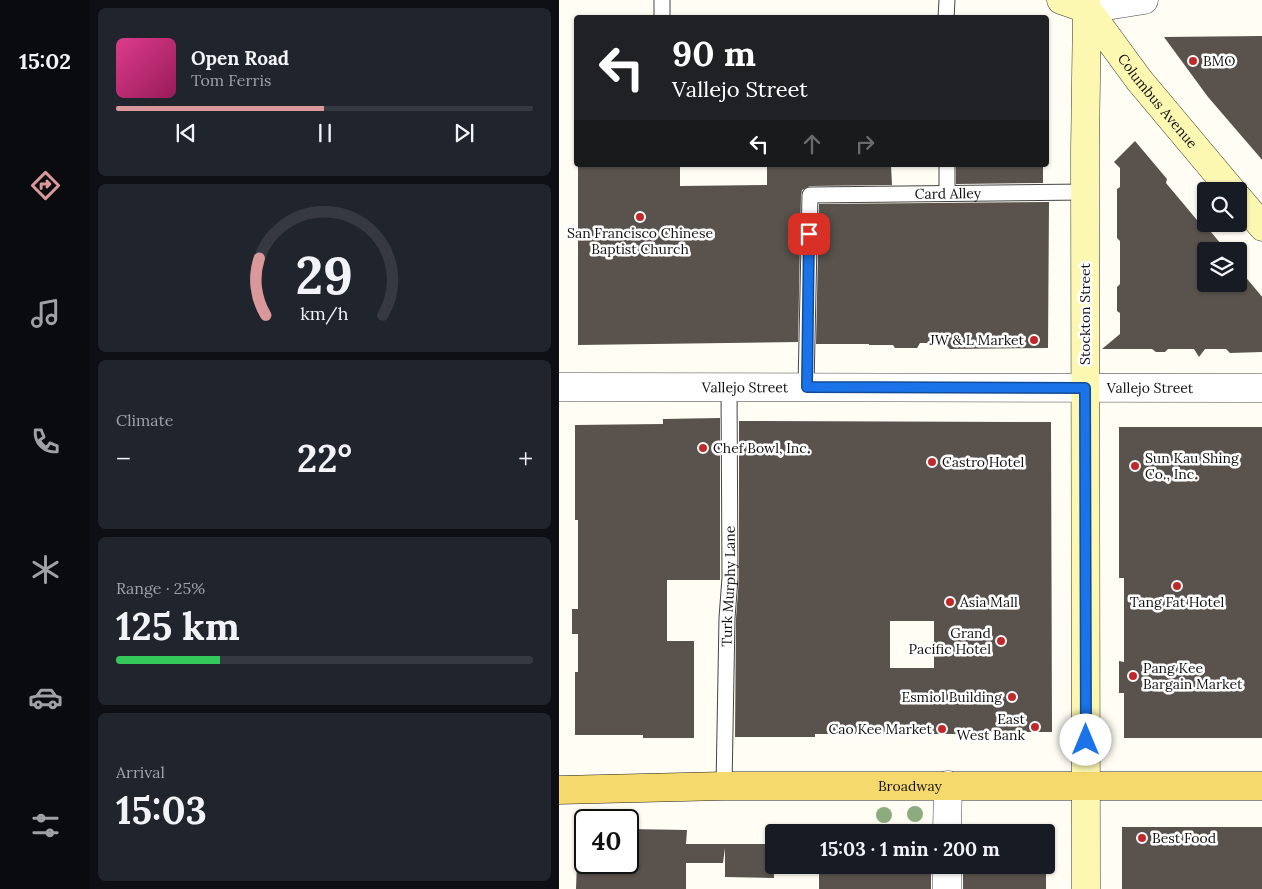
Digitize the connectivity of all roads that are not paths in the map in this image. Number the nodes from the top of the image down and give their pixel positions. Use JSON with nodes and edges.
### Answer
{"nodes":[{"id":1,"x":662,"y":0,"type":"edge"},
{"id":2,"x":947,"y":0,"type":"edge"},
{"id":3,"x":1061,"y":0,"type":"edge"},
{"id":4,"x":1144,"y":0,"type":"edge"},
{"id":5,"x":1086,"y":4,"type":"edge"},
{"id":6,"x":662,"y":15,"type":"edge"},
{"id":7,"x":947,"y":15,"type":"edge"},
{"id":8,"x":947,"y":167,"type":"edge"},
{"id":9,"x":1224,"y":182,"type":"edge"},
{"id":10,"x":1085,"y":192,"type":"junction"},
{"id":11,"x":947,"y":193,"type":"junction"},
{"id":12,"x":1247,"y":209,"type":"edge"},
{"id":13,"x":1262,"y":227,"type":"edge"},
{"id":14,"x":559,"y":387,"type":"edge"},
{"id":15,"x":729,"y":387,"type":"junction"},
{"id":16,"x":807,"y":387,"type":"junction"},
{"id":17,"x":1085,"y":388,"type":"junction"},
{"id":18,"x":1262,"y":388,"type":"edge"},
{"id":19,"x":948,"y":785,"type":"junction"},
{"id":20,"x":724,"y":786,"type":"junction"},
{"id":21,"x":1086,"y":786,"type":"junction"},
{"id":22,"x":1262,"y":786,"type":"edge"},
{"id":23,"x":559,"y":790,"type":"edge"},
{"id":24,"x":947,"y":824,"type":"edge"},
{"id":25,"x":947,"y":874,"type":"edge"},
{"id":26,"x":947,"y":889,"type":"edge"},
{"id":27,"x":1086,"y":889,"type":"edge"}],
"edges":[{"from":1,"to":6,"type":"lane"},
{"from":2,"to":7,"type":"lane"},
{"from":3,"to":5,"type":"street"},
{"from":4,"to":5,"type":"street"},
{"from":5,"to":9,"type":"street","name":"Columbus Avenue"},
{"from":5,"to":10,"type":"street","name":"Stockton Street"},
{"from":8,"to":11,"type":"lane"},
{"from":10,"to":11,"type":"lane","name":"Card Alley"},
{"from":10,"to":17,"type":"street","name":"Stockton Street"},
{"from":11,"to":16,"type":"lane","name":"Card Alley"},
{"from":12,"to":13,"type":"street"},
{"from":14,"to":15,"type":"street","name":"Vallejo Street"},
{"from":15,"to":16,"type":"street","name":"Vallejo Street"},
{"from":15,"to":20,"type":"lane","name":"Turk Murphy Lane"},
{"from":16,"to":17,"type":"street","name":"Vallejo Street"},
{"from":17,"to":18,"type":"street","name":"Vallejo Street"},
{"from":17,"to":21,"type":"street","name":"Stockton Street"},
{"from":19,"to":20,"type":"main road","name":"Broadway"},
{"from":19,"to":21,"type":"main road","name":"Broadway"},
{"from":19,"to":24,"type":"street"},
{"from":20,"to":23,"type":"main road","name":"Broadway"},
{"from":21,"to":22,"type":"main road","name":"Broadway"},
{"from":21,"to":27,"type":"street","name":"Stockton Street"},
{"from":25,"to":26,"type":"street"}]}
